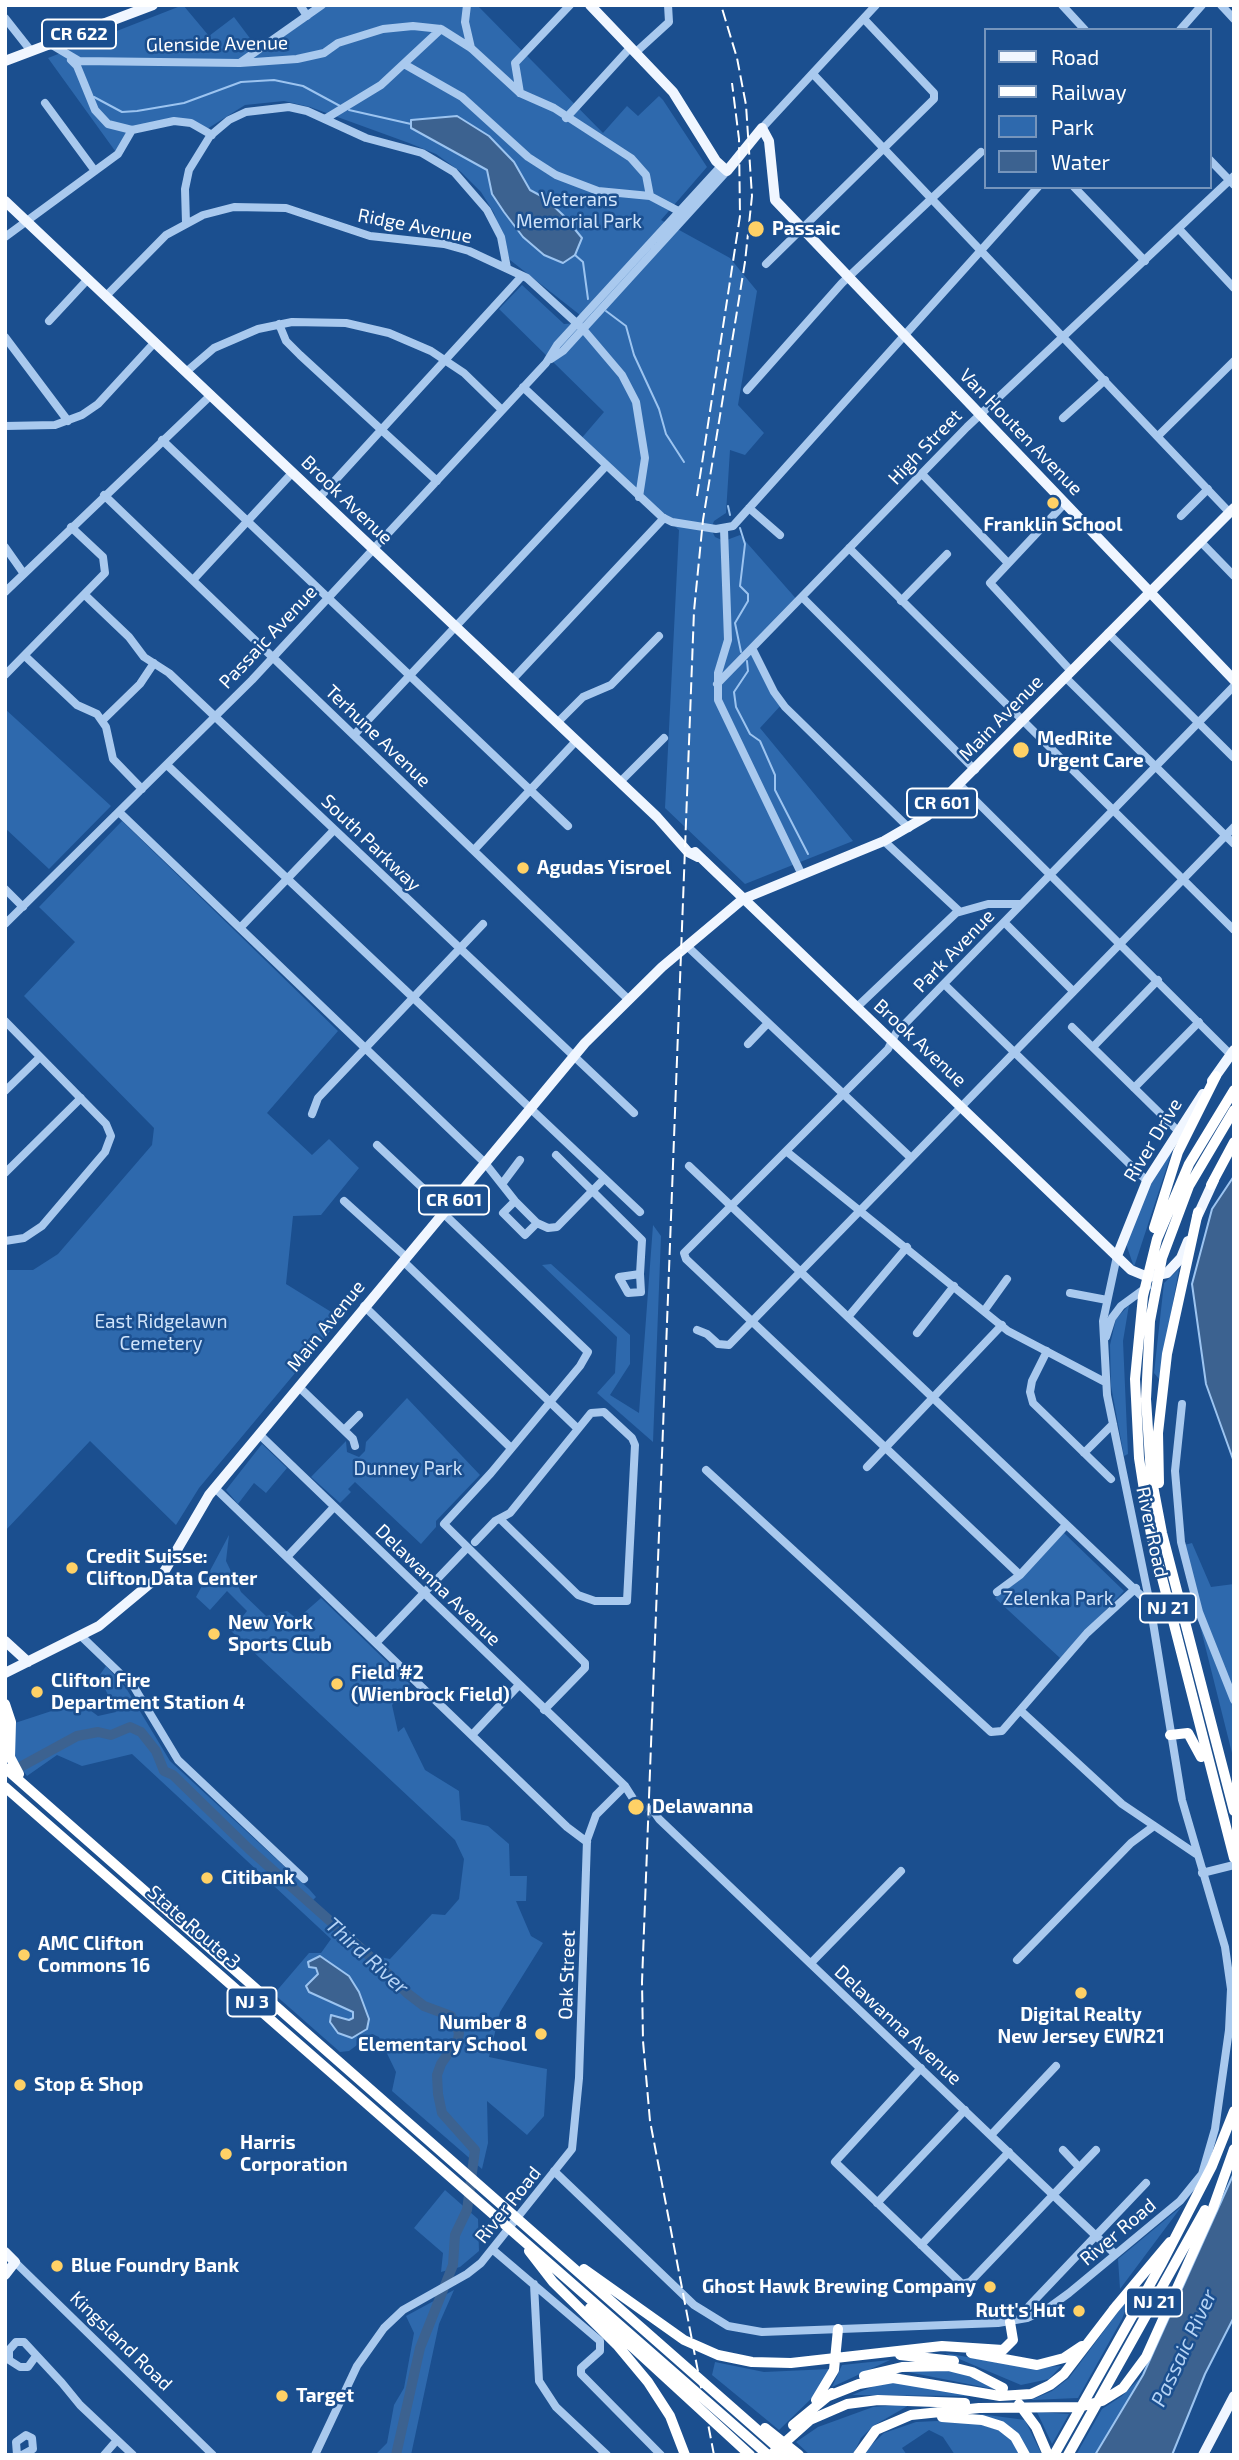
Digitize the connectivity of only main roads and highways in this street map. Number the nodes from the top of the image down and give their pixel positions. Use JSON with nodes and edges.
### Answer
{"nodes":[{"id":1,"x":153,"y":5,"type":"edge"},
{"id":2,"x":590,"y":5,"type":"edge"},
{"id":3,"x":5,"y":61,"type":"edge"},
{"id":4,"x":5,"y":201,"type":"edge"},
{"id":5,"x":783,"y":209,"type":"joint"},
{"id":6,"x":1232,"y":510,"type":"edge"},
{"id":7,"x":1149,"y":591,"type":"junction"},
{"id":8,"x":1234,"y":680,"type":"edge"},
{"id":9,"x":743,"y":899,"type":"junction"},
{"id":10,"x":1232,"y":1052,"type":"edge"},
{"id":11,"x":1216,"y":1076,"type":"junction"},
{"id":12,"x":1234,"y":1090,"type":"edge"},
{"id":13,"x":1234,"y":1110,"type":"edge"},
{"id":14,"x":1234,"y":1142,"type":"edge"},
{"id":15,"x":1234,"y":1151,"type":"edge"},
{"id":16,"x":1211,"y":1185,"type":"junction"},
{"id":17,"x":1198,"y":1212,"type":"junction"},
{"id":18,"x":1124,"y":1233,"type":"junction"},
{"id":19,"x":1100,"y":1238,"type":"junction"},
{"id":20,"x":1117,"y":1256,"type":"junction"},
{"id":21,"x":1152,"y":1260,"type":"junction"},
{"id":22,"x":1131,"y":1270,"type":"junction"},
{"id":23,"x":1166,"y":1552,"type":"junction"},
{"id":24,"x":5,"y":1641,"type":"edge"},
{"id":25,"x":28,"y":1662,"type":"junction"},
{"id":26,"x":5,"y":1673,"type":"edge"},
{"id":27,"x":5,"y":1704,"type":"edge"},
{"id":28,"x":8,"y":1728,"type":"edge"},
{"id":29,"x":1170,"y":1735,"type":"road end"},
{"id":30,"x":5,"y":1768,"type":"edge"},
{"id":31,"x":5,"y":1787,"type":"edge"},
{"id":32,"x":29,"y":1789,"type":"junction"},
{"id":33,"x":5,"y":1795,"type":"edge"},
{"id":34,"x":1234,"y":1811,"type":"edge"},
{"id":35,"x":1233,"y":1854,"type":"edge"},
{"id":36,"x":114,"y":1881,"type":"junction"},
{"id":37,"x":1234,"y":2111,"type":"edge"},
{"id":38,"x":1234,"y":2147,"type":"edge"},
{"id":39,"x":502,"y":2214,"type":"junction"},
{"id":40,"x":524,"y":2232,"type":"junction"},
{"id":41,"x":1175,"y":2237,"type":"junction"},
{"id":42,"x":5,"y":2252,"type":"edge"},
{"id":43,"x":540,"y":2255,"type":"junction"},
{"id":44,"x":5,"y":2274,"type":"edge"},
{"id":45,"x":1117,"y":2305,"type":"junction"},
{"id":46,"x":1010,"y":2322,"type":"road end"},
{"id":47,"x":838,"y":2329,"type":"road end"},
{"id":48,"x":927,"y":2347,"type":"junction"},
{"id":49,"x":837,"y":2358,"type":"junction"},
{"id":50,"x":1005,"y":2390,"type":"junction"},
{"id":51,"x":1234,"y":2396,"type":"edge"},
{"id":52,"x":826,"y":2397,"type":"junction"},
{"id":53,"x":1032,"y":2407,"type":"junction"},
{"id":54,"x":812,"y":2408,"type":"junction"},
{"id":55,"x":894,"y":2421,"type":"junction"},
{"id":56,"x":762,"y":2448,"type":"edge"},
{"id":57,"x":790,"y":2453,"type":"edge"},
{"id":58,"x":685,"y":2455,"type":"edge"},
{"id":59,"x":858,"y":2455,"type":"edge"},
{"id":60,"x":1025,"y":2455,"type":"edge"},
{"id":61,"x":1048,"y":2455,"type":"edge"},
{"id":62,"x":1054,"y":2455,"type":"edge"},
{"id":63,"x":1068,"y":2455,"type":"edge"},
{"id":64,"x":1203,"y":2455,"type":"edge"}],
"edges":[{"from":1,"to":3,"type":"main road","number":"CR 622"},
{"from":2,"to":5,"type":"main road","name":"Passaic Avenue"},
{"from":4,"to":9,"type":"main road","name":"Brook Avenue"},
{"from":5,"to":7,"type":"main road","name":"Van Houten Avenue"},
{"from":6,"to":7,"type":"main road","name":"Main Avenue","number":"CR 601"},
{"from":7,"to":8,"type":"main road","name":"Van Houten Avenue"},
{"from":7,"to":9,"type":"main road","name":"Main Avenue","number":"CR 601"},
{"from":9,"to":19,"type":"main road","name":"Brook Avenue"},
{"from":9,"to":25,"type":"main road","name":"Main Avenue","number":"CR 601"},
{"from":10,"to":11,"type":"main road","name":"River Drive"},
{"from":11,"to":18,"type":"main road","name":"River Drive"},
{"from":11,"to":21,"type":"highway"},
{"from":12,"to":21,"type":"highway","number":"NJ 21"},
{"from":13,"to":21,"type":"highway","number":"NJ 21"},
{"from":14,"to":16,"type":"highway"},
{"from":15,"to":16,"type":"main road"},
{"from":16,"to":17,"type":"main road"},
{"from":17,"to":22,"type":"main road"},
{"from":17,"to":23,"type":"highway"},
{"from":18,"to":19,"type":"main road"},
{"from":18,"to":20,"type":"main road","name":"River Drive"},
{"from":18,"to":22,"type":"main road"},
{"from":19,"to":20,"type":"main road","name":"Brook Avenue"},
{"from":20,"to":22,"type":"main road","name":"Brook Avenue"},
{"from":21,"to":23,"type":"highway","number":"NJ 21"},
{"from":21,"to":35,"type":"highway","number":"NJ 21"},
{"from":23,"to":34,"type":"highway","number":"NJ 21"},
{"from":24,"to":25,"type":"main road"},
{"from":25,"to":26,"type":"main road","name":"Main Avenue","number":"CR 601"},
{"from":27,"to":28,"type":"highway"},
{"from":28,"to":32,"type":"highway"},
{"from":29,"to":35,"type":"highway"},
{"from":30,"to":32,"type":"highway","name":"State Route 3","number":"NJ 3"},
{"from":31,"to":36,"type":"highway","name":"State Route 3","number":"NJ 3"},
{"from":32,"to":39,"type":"highway","name":"State Route 3","number":"NJ 3"},
{"from":33,"to":36,"type":"highway"},
{"from":36,"to":39,"type":"highway","name":"State Route 3","number":"NJ 3"},
{"from":37,"to":41,"type":"highway","number":"NJ 21"},
{"from":38,"to":53,"type":"highway"},
{"from":38,"to":63,"type":"highway","number":"NJ 21"},
{"from":39,"to":40,"type":"highway","number":"NJ 3"},
{"from":40,"to":43,"type":"highway","number":"NJ 3"},
{"from":40,"to":49,"type":"highway"},
{"from":40,"to":56,"type":"highway","number":"NJ 3"},
{"from":40,"to":58,"type":"highway"},
{"from":41,"to":45,"type":"highway"},
{"from":41,"to":62,"type":"highway","number":"NJ 21"},
{"from":42,"to":44,"type":"main road","name":"Kingsland Road"},
{"from":43,"to":56,"type":"highway","number":"NJ 3"},
{"from":43,"to":56,"type":"highway"},
{"from":45,"to":48,"type":"highway"},
{"from":45,"to":52,"type":"highway"},
{"from":46,"to":48,"type":"highway"},
{"from":47,"to":54,"type":"highway"},
{"from":48,"to":49,"type":"highway"},
{"from":49,"to":50,"type":"highway"},
{"from":50,"to":52,"type":"highway"},
{"from":50,"to":61,"type":"highway"},
{"from":51,"to":64,"type":"main road"},
{"from":52,"to":54,"type":"highway"},
{"from":53,"to":55,"type":"highway"},
{"from":53,"to":56,"type":"highway"},
{"from":54,"to":56,"type":"highway"},
{"from":55,"to":59,"type":"highway"},
{"from":55,"to":60,"type":"highway"},
{"from":56,"to":57,"type":"highway","number":"NJ 3"}]}
